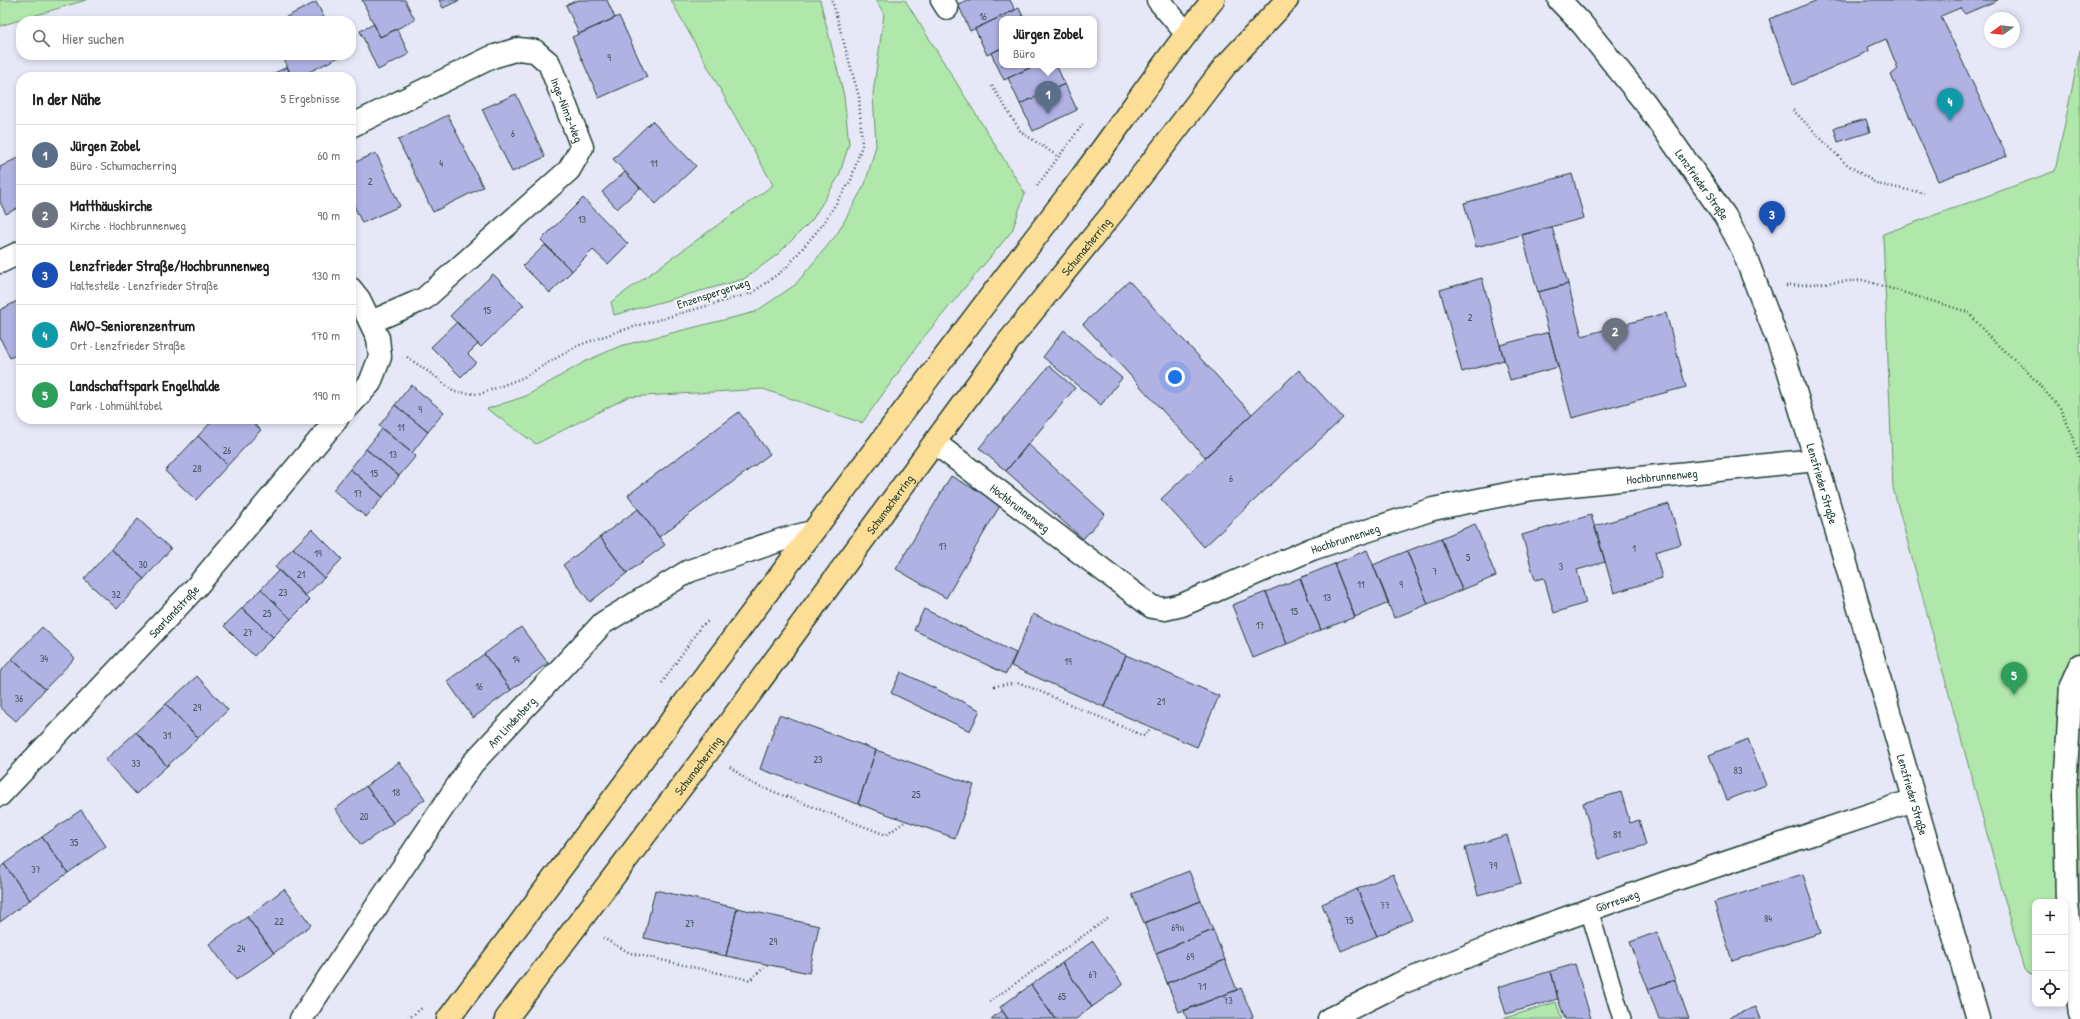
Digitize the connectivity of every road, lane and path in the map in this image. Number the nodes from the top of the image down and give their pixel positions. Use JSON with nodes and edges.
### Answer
{"nodes":[{"id":1,"x":832,"y":0,"type":"edge"},
{"id":2,"x":1158,"y":0,"type":"edge"},
{"id":3,"x":1213,"y":0,"type":"edge"},
{"id":4,"x":1287,"y":0,"type":"edge"},
{"id":5,"x":1559,"y":0,"type":"edge"},
{"id":6,"x":1186,"y":33,"type":"junction"},
{"id":7,"x":992,"y":86,"type":"dead end"},
{"id":8,"x":1793,"y":110,"type":"dead end"},
{"id":9,"x":356,"y":124,"type":"edge"},
{"id":10,"x":1059,"y":157,"type":"dead end"},
{"id":11,"x":1924,"y":193,"type":"dead end"},
{"id":12,"x":16,"y":254,"type":"edge"},
{"id":13,"x":0,"y":262,"type":"edge"},
{"id":14,"x":1758,"y":288,"type":"junction"},
{"id":15,"x":356,"y":295,"type":"edge"},
{"id":16,"x":375,"y":330,"type":"junction"},
{"id":17,"x":356,"y":398,"type":"edge"},
{"id":18,"x":333,"y":424,"type":"edge"},
{"id":19,"x":935,"y":443,"type":"junction"},
{"id":20,"x":1816,"y":460,"type":"junction"},
{"id":21,"x":2080,"y":462,"type":"edge"},
{"id":22,"x":812,"y":532,"type":"junction"},
{"id":23,"x":2080,"y":666,"type":"edge"},
{"id":24,"x":994,"y":686,"type":"dead end"},
{"id":25,"x":1151,"y":728,"type":"dead end"},
{"id":26,"x":707,"y":753,"type":"junction"},
{"id":27,"x":0,"y":795,"type":"edge"},
{"id":28,"x":1914,"y":800,"type":"junction"},
{"id":29,"x":906,"y":821,"type":"dead end"},
{"id":30,"x":1589,"y":910,"type":"junction"},
{"id":31,"x":1110,"y":916,"type":"dead end"},
{"id":32,"x":579,"y":922,"type":"junction"},
{"id":33,"x":767,"y":964,"type":"dead end"},
{"id":34,"x":989,"y":1002,"type":"dead end"},
{"id":35,"x":2080,"y":1014,"type":"edge"},
{"id":36,"x":301,"y":1019,"type":"edge"},
{"id":37,"x":448,"y":1019,"type":"edge"},
{"id":38,"x":506,"y":1019,"type":"edge"},
{"id":39,"x":1329,"y":1019,"type":"edge"},
{"id":40,"x":1622,"y":1019,"type":"edge"},
{"id":41,"x":1978,"y":1019,"type":"edge"}],
"edges":[{"from":1,"to":16,"type":"path","name":"Enzenspergerweg"},
{"from":2,"to":6,"type":"street"},
{"from":3,"to":6,"type":"main road"},
{"from":4,"to":19,"type":"main road","name":"Schumacherring"},
{"from":5,"to":14,"type":"street","name":"Lenzfrieder Straße"},
{"from":6,"to":22,"type":"main road"},
{"from":7,"to":10,"type":"path"},
{"from":8,"to":11,"type":"path"},
{"from":9,"to":16,"type":"street","name":"Inge-Nimz-Weg"},
{"from":12,"to":13,"type":"street"},
{"from":14,"to":20,"type":"street","name":"Lenzfrieder Straße"},
{"from":14,"to":21,"type":"path"},
{"from":15,"to":16,"type":"street"},
{"from":16,"to":17,"type":"street"},
{"from":18,"to":27,"type":"street","name":"Saarlandstraße"},
{"from":19,"to":20,"type":"street","name":"Hochbrunnenweg"},
{"from":19,"to":26,"type":"main road","name":"Schumacherring"},
{"from":20,"to":28,"type":"street","name":"Lenzfrieder Straße"},
{"from":22,"to":36,"type":"street","name":"Am Lindenberg"},
{"from":22,"to":37,"type":"main road"},
{"from":23,"to":35,"type":"street"},
{"from":24,"to":25,"type":"path"},
{"from":26,"to":29,"type":"path"},
{"from":26,"to":32,"type":"main road","name":"Schumacherring"},
{"from":28,"to":30,"type":"street","name":"Görresweg"},
{"from":28,"to":41,"type":"street","name":"Lenzfrieder Straße"},
{"from":30,"to":39,"type":"street","name":"Görresweg"},
{"from":30,"to":40,"type":"lane"},
{"from":31,"to":34,"type":"path"},
{"from":32,"to":33,"type":"path"},
{"from":32,"to":38,"type":"main road","name":"Schumacherring"}]}
